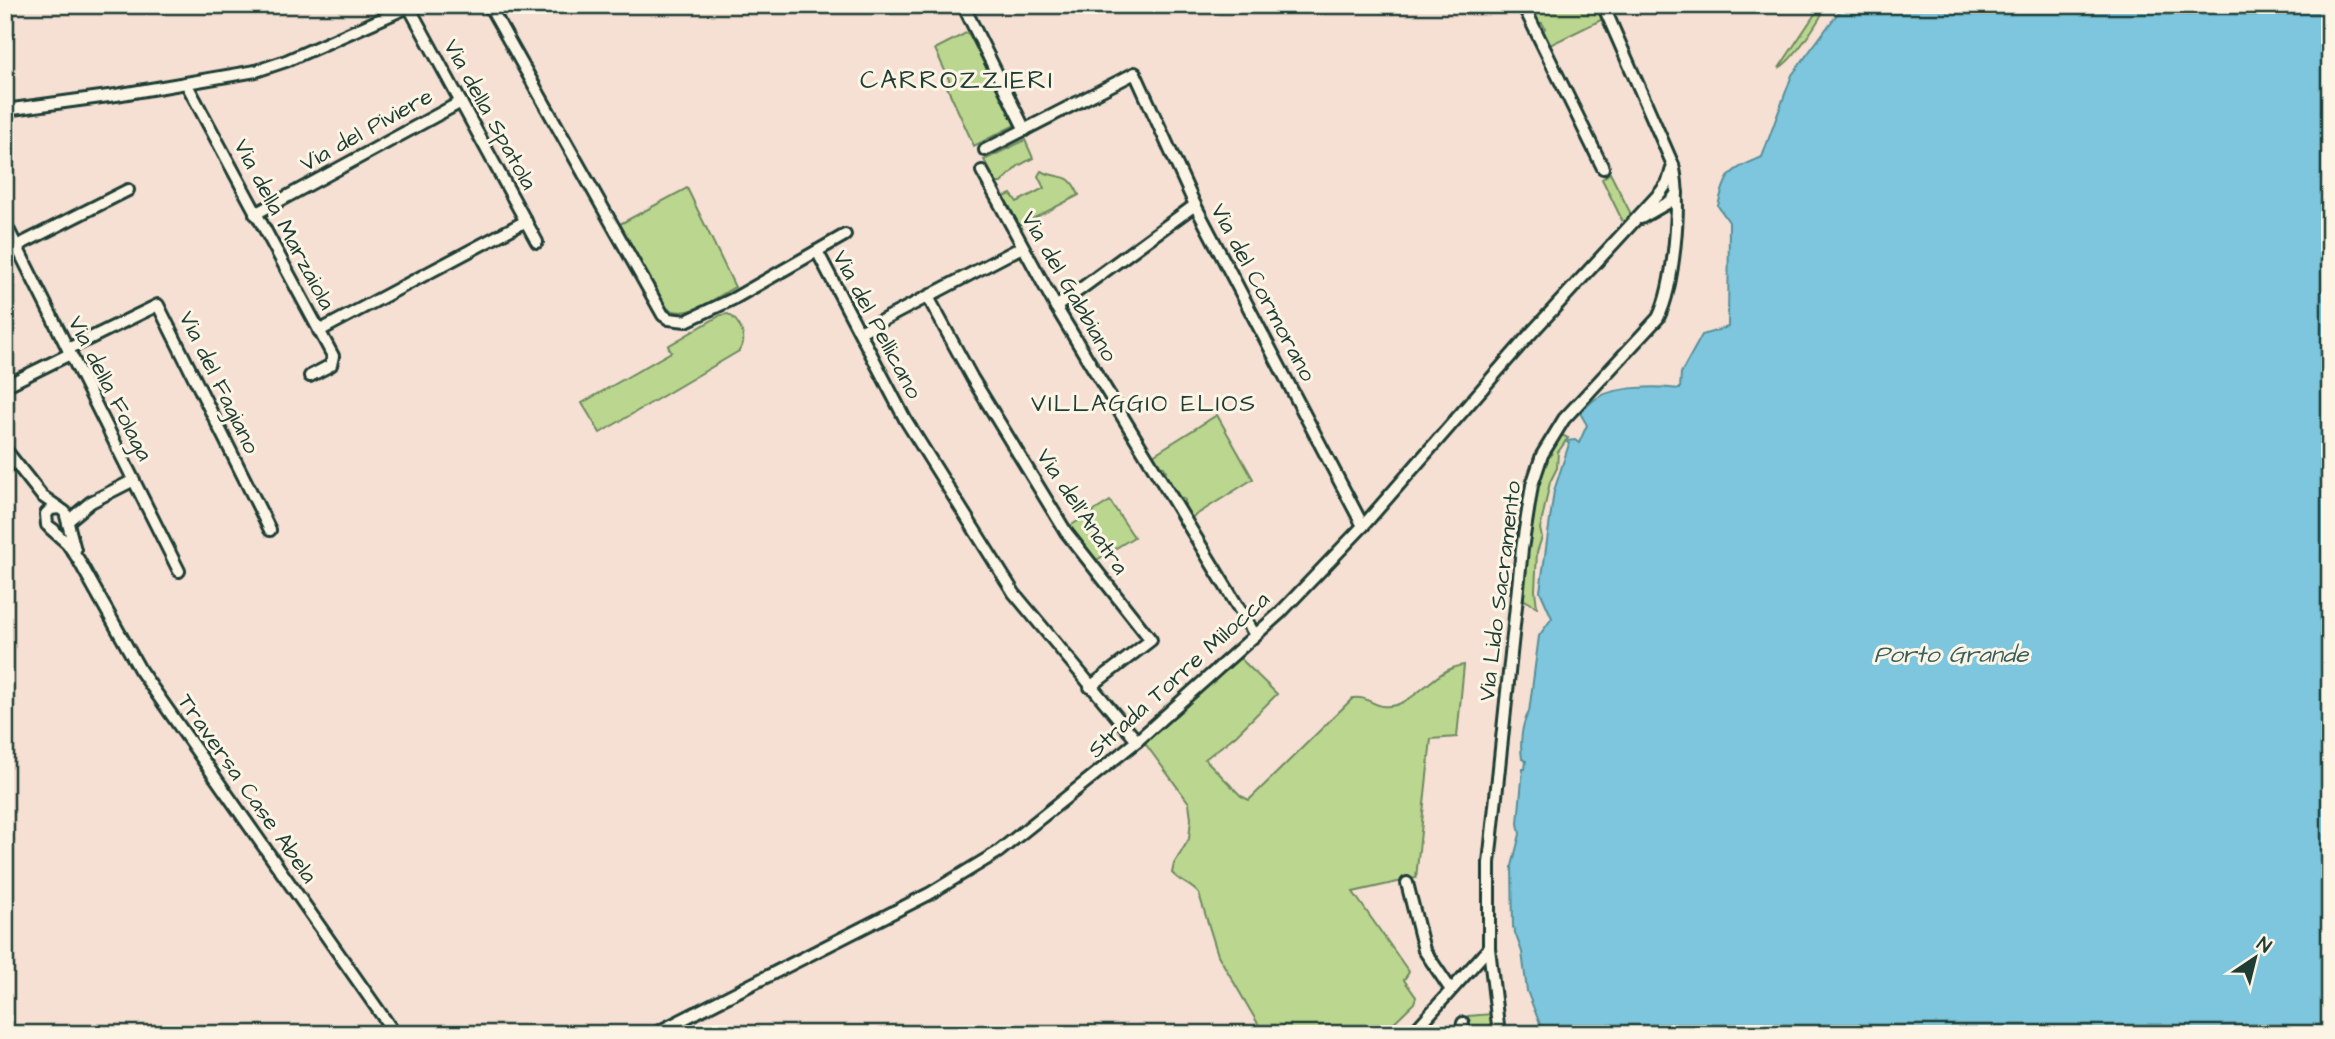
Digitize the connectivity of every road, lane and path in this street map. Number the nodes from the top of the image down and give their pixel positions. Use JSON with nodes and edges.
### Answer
{"nodes":[{"id":1,"x":489,"y":5,"type":"edge"},
{"id":2,"x":963,"y":5,"type":"edge"},
{"id":3,"x":1523,"y":5,"type":"edge"},
{"id":4,"x":1603,"y":5,"type":"edge"},
{"id":5,"x":411,"y":6,"type":"edge"},
{"id":6,"x":186,"y":83,"type":"junction"},
{"id":7,"x":461,"y":102,"type":"junction"},
{"id":8,"x":5,"y":110,"type":"edge"},
{"id":9,"x":1025,"y":130,"type":"junction"},
{"id":10,"x":985,"y":150,"type":"dead end"},
{"id":11,"x":1673,"y":165,"type":"junction"},
{"id":12,"x":1603,"y":168,"type":"dead end"},
{"id":13,"x":982,"y":171,"type":"dead end"},
{"id":14,"x":128,"y":190,"type":"dead end"},
{"id":15,"x":1660,"y":193,"type":"junction"},
{"id":16,"x":1677,"y":193,"type":"junction"},
{"id":17,"x":1195,"y":205,"type":"junction"},
{"id":18,"x":1650,"y":213,"type":"junction"},
{"id":19,"x":256,"y":214,"type":"junction"},
{"id":20,"x":526,"y":221,"type":"junction"},
{"id":21,"x":1676,"y":222,"type":"junction"},
{"id":22,"x":5,"y":223,"type":"edge"},
{"id":23,"x":1632,"y":223,"type":"junction"},
{"id":24,"x":845,"y":235,"type":"dead end"},
{"id":25,"x":537,"y":242,"type":"dead end"},
{"id":26,"x":17,"y":246,"type":"junction"},
{"id":27,"x":1022,"y":247,"type":"junction"},
{"id":28,"x":817,"y":251,"type":"junction"},
{"id":29,"x":5,"y":252,"type":"edge"},
{"id":30,"x":928,"y":297,"type":"junction"},
{"id":31,"x":1056,"y":307,"type":"junction"},
{"id":32,"x":319,"y":331,"type":"junction"},
{"id":33,"x":860,"y":332,"type":"junction"},
{"id":34,"x":69,"y":351,"type":"junction"},
{"id":35,"x":310,"y":376,"type":"dead end"},
{"id":36,"x":5,"y":386,"type":"edge"},
{"id":37,"x":5,"y":449,"type":"edge"},
{"id":38,"x":134,"y":480,"type":"junction"},
{"id":39,"x":32,"y":485,"type":"junction"},
{"id":40,"x":91,"y":502,"type":"junction"},
{"id":41,"x":60,"y":508,"type":"junction"},
{"id":42,"x":68,"y":522,"type":"junction"},
{"id":43,"x":48,"y":523,"type":"junction"},
{"id":44,"x":1363,"y":526,"type":"junction"},
{"id":45,"x":270,"y":530,"type":"dead end"},
{"id":46,"x":78,"y":559,"type":"junction"},
{"id":47,"x":179,"y":571,"type":"dead end"},
{"id":48,"x":1255,"y":635,"type":"junction"},
{"id":49,"x":1090,"y":687,"type":"junction"},
{"id":50,"x":1137,"y":741,"type":"junction"},
{"id":51,"x":1407,"y":883,"type":"dead end"},
{"id":52,"x":1489,"y":948,"type":"junction"},
{"id":53,"x":1451,"y":990,"type":"junction"},
{"id":54,"x":395,"y":1034,"type":"edge"},
{"id":55,"x":653,"y":1034,"type":"edge"},
{"id":56,"x":1412,"y":1034,"type":"edge"},
{"id":57,"x":1499,"y":1034,"type":"edge"}],
"edges":[{"from":1,"to":28,"type":"street","name":"Via del Pellicano"},
{"from":2,"to":9,"type":"street"},
{"from":3,"to":12,"type":"street"},
{"from":4,"to":11,"type":"street","name":"Via Lido Sacramento"},
{"from":5,"to":6,"type":"street"},
{"from":5,"to":7,"type":"street","name":"Via della Spatola"},
{"from":6,"to":8,"type":"street"},
{"from":6,"to":19,"type":"street","name":"Via della Marzaiola"},
{"from":7,"to":19,"type":"street","name":"Via del Piviere"},
{"from":7,"to":20,"type":"street","name":"Via della Spatola"},
{"from":9,"to":10,"type":"street"},
{"from":9,"to":17,"type":"street","name":"Via del Cormorano"},
{"from":11,"to":15,"type":"street","name":"Strada Torre Milocca"},
{"from":11,"to":16,"type":"street","name":"Via Lido Sacramento"},
{"from":13,"to":27,"type":"street","name":"Via del Gabbiano"},
{"from":14,"to":26,"type":"street"},
{"from":15,"to":16,"type":"street"},
{"from":15,"to":23,"type":"street","name":"Strada Torre Milocca"},
{"from":16,"to":18,"type":"street"},
{"from":16,"to":21,"type":"street","name":"Via Lido Sacramento"},
{"from":17,"to":31,"type":"street"},
{"from":17,"to":44,"type":"street","name":"Via del Cormorano"},
{"from":18,"to":21,"type":"street"},
{"from":18,"to":23,"type":"street"},
{"from":19,"to":32,"type":"street","name":"Via della Marzaiola"},
{"from":20,"to":25,"type":"street","name":"Via della Spatola"},
{"from":20,"to":32,"type":"street"},
{"from":21,"to":52,"type":"street","name":"Via Lido Sacramento"},
{"from":22,"to":26,"type":"street","name":"Via della Folaga"},
{"from":23,"to":44,"type":"street","name":"Strada Torre Milocca"},
{"from":24,"to":28,"type":"street"},
{"from":26,"to":29,"type":"street"},
{"from":26,"to":34,"type":"street","name":"Via della Folaga"},
{"from":27,"to":30,"type":"street"},
{"from":27,"to":31,"type":"street","name":"Via del Gabbiano"},
{"from":28,"to":33,"type":"street","name":"Via del Pellicano"},
{"from":30,"to":33,"type":"street"},
{"from":30,"to":49,"type":"street","name":"Via dell'Anatra"},
{"from":31,"to":48,"type":"street","name":"Via del Gabbiano"},
{"from":32,"to":35,"type":"street","name":"Via della Marzaiola"},
{"from":33,"to":49,"type":"street","name":"Via del Pellicano"},
{"from":34,"to":36,"type":"street","name":"Via del Fagiano"},
{"from":34,"to":38,"type":"street","name":"Via della Folaga"},
{"from":34,"to":45,"type":"street","name":"Via del Fagiano"},
{"from":37,"to":39,"type":"street"},
{"from":38,"to":40,"type":"street"},
{"from":38,"to":47,"type":"street","name":"Via della Folaga"},
{"from":39,"to":41,"type":"street"},
{"from":39,"to":43,"type":"street"},
{"from":40,"to":41,"type":"street"},
{"from":40,"to":42,"type":"street"},
{"from":41,"to":42,"type":"street"},
{"from":41,"to":43,"type":"street"},
{"from":42,"to":43,"type":"street"},
{"from":42,"to":46,"type":"street"},
{"from":43,"to":46,"type":"street"},
{"from":44,"to":48,"type":"street","name":"Strada Torre Milocca"},
{"from":46,"to":54,"type":"street","name":"Traversa Case Abela"},
{"from":48,"to":50,"type":"street","name":"Strada Torre Milocca"},
{"from":49,"to":50,"type":"street","name":"Via del Pellicano"},
{"from":50,"to":55,"type":"street","name":"Strada Torre Milocca"},
{"from":51,"to":53,"type":"street"},
{"from":52,"to":53,"type":"street"},
{"from":52,"to":57,"type":"street","name":"Via Lido Sacramento"},
{"from":53,"to":56,"type":"street"}]}
